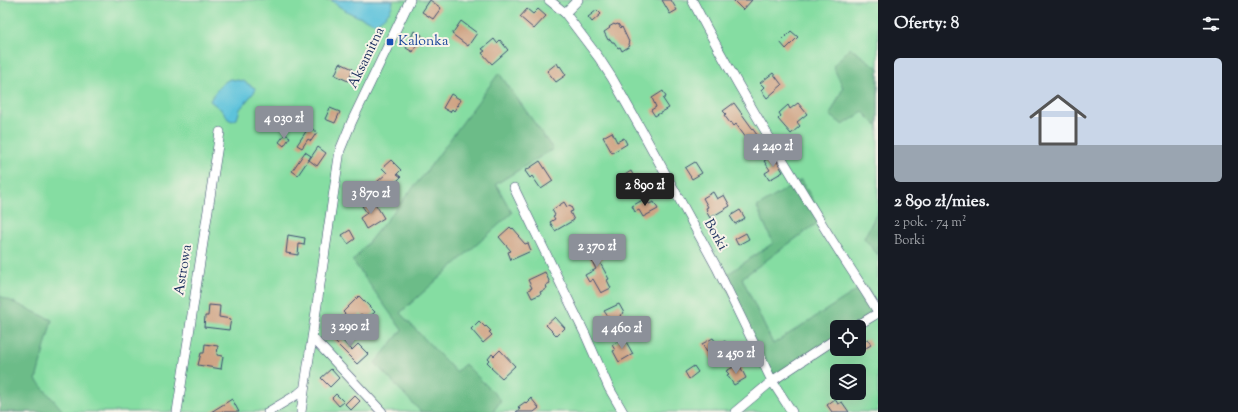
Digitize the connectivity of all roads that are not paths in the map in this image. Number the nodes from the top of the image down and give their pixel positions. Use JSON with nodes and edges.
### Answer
{"nodes":[{"id":1,"x":410,"y":0,"type":"edge"},
{"id":2,"x":549,"y":0,"type":"edge"},
{"id":3,"x":578,"y":0,"type":"edge"},
{"id":4,"x":692,"y":0,"type":"edge"},
{"id":5,"x":565,"y":13,"type":"junction"},
{"id":6,"x":220,"y":132,"type":"dead end"},
{"id":7,"x":514,"y":188,"type":"dead end"},
{"id":8,"x":878,"y":313,"type":"edge"},
{"id":9,"x":866,"y":320,"type":"edge"},
{"id":10,"x":312,"y":337,"type":"junction"},
{"id":11,"x":830,"y":343,"type":"edge"},
{"id":12,"x":772,"y":381,"type":"junction"},
{"id":13,"x":304,"y":389,"type":"junction"},
{"id":14,"x":177,"y":412,"type":"edge"},
{"id":15,"x":268,"y":412,"type":"edge"},
{"id":16,"x":301,"y":412,"type":"edge"},
{"id":17,"x":382,"y":412,"type":"edge"},
{"id":18,"x":623,"y":412,"type":"edge"},
{"id":19,"x":735,"y":412,"type":"edge"},
{"id":20,"x":792,"y":412,"type":"edge"}],
"edges":[{"from":1,"to":10,"type":"street","name":"Aksamitna"},
{"from":2,"to":5,"type":"street","name":"Borki"},
{"from":3,"to":5,"type":"street"},
{"from":4,"to":8,"type":"street"},
{"from":5,"to":12,"type":"street","name":"Borki"},
{"from":6,"to":14,"type":"street","name":"Astrowa"},
{"from":7,"to":18,"type":"street"},
{"from":8,"to":9,"type":"street"},
{"from":10,"to":13,"type":"street","name":"Aksamitna"},
{"from":10,"to":17,"type":"street"},
{"from":11,"to":12,"type":"street"},
{"from":12,"to":19,"type":"street"},
{"from":12,"to":20,"type":"street","name":"Borki"},
{"from":13,"to":15,"type":"street"},
{"from":13,"to":16,"type":"street","name":"Aksamitna"}]}
